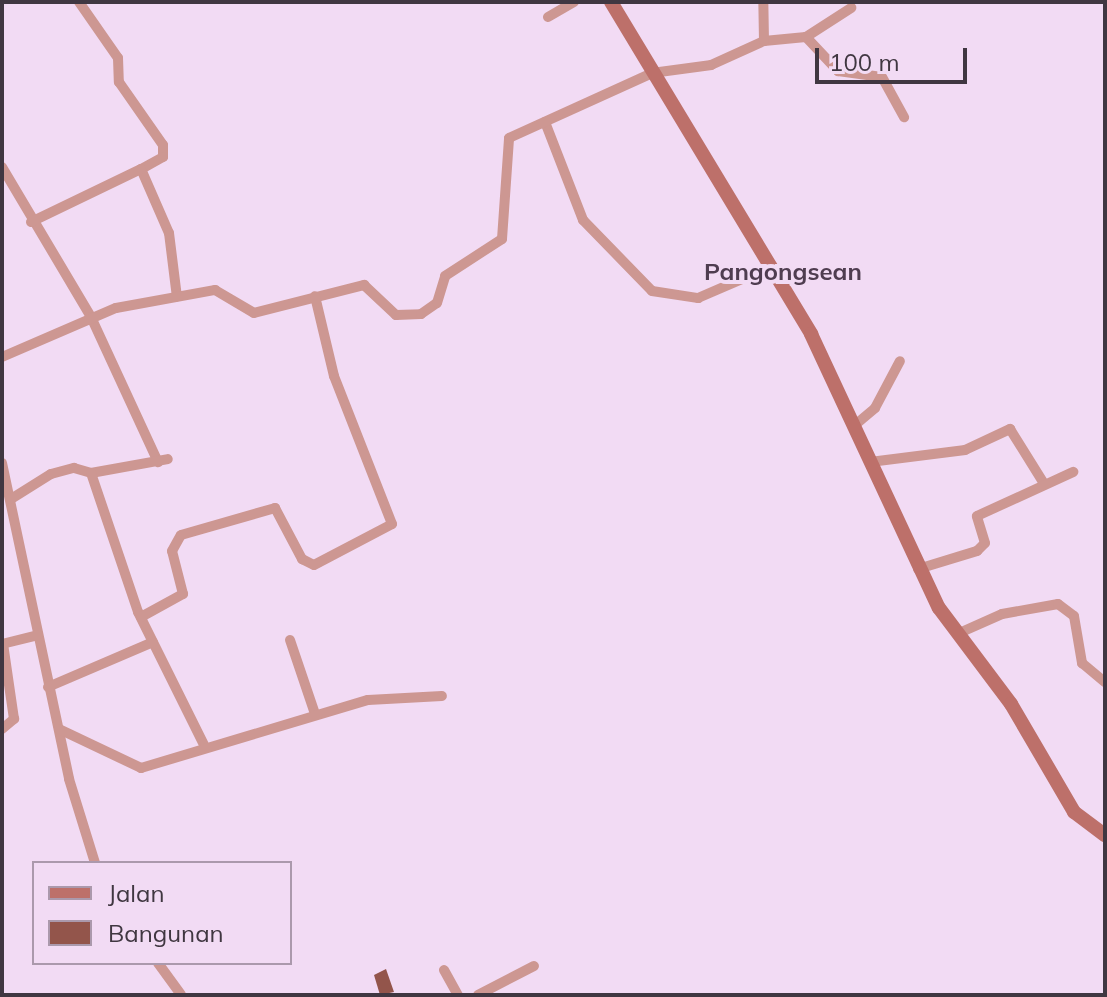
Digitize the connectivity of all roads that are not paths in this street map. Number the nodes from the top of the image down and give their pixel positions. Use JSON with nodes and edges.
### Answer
{"nodes":[{"id":1,"x":79,"y":2,"type":"edge"},
{"id":2,"x":574,"y":2,"type":"edge"},
{"id":3,"x":611,"y":2,"type":"edge"},
{"id":4,"x":763,"y":2,"type":"edge"},
{"id":5,"x":851,"y":8,"type":"dead end"},
{"id":6,"x":548,"y":17,"type":"dead end"},
{"id":7,"x":806,"y":37,"type":"junction"},
{"id":8,"x":764,"y":41,"type":"junction"},
{"id":9,"x":652,"y":73,"type":"junction"},
{"id":10,"x":904,"y":117,"type":"dead end"},
{"id":11,"x":545,"y":122,"type":"junction"},
{"id":12,"x":2,"y":167,"type":"edge"},
{"id":13,"x":141,"y":169,"type":"junction"},
{"id":14,"x":31,"y":222,"type":"junction"},
{"id":15,"x":772,"y":266,"type":"junction"},
{"id":16,"x":315,"y":296,"type":"junction"},
{"id":17,"x":177,"y":297,"type":"junction"},
{"id":18,"x":91,"y":317,"type":"junction"},
{"id":19,"x":2,"y":357,"type":"edge"},
{"id":20,"x":900,"y":361,"type":"dead end"},
{"id":21,"x":855,"y":425,"type":"junction"},
{"id":22,"x":870,"y":462,"type":"junction"},
{"id":23,"x":2,"y":463,"type":"edge"},
{"id":24,"x":1073,"y":472,"type":"dead end"},
{"id":25,"x":91,"y":473,"type":"junction"},
{"id":26,"x":1043,"y":482,"type":"junction"},
{"id":27,"x":11,"y":499,"type":"junction"},
{"id":28,"x":918,"y":569,"type":"junction"},
{"id":29,"x":141,"y":617,"type":"junction"},
{"id":30,"x":957,"y":634,"type":"junction"},
{"id":31,"x":38,"y":635,"type":"junction"},
{"id":32,"x":290,"y":640,"type":"dead end"},
{"id":33,"x":153,"y":642,"type":"junction"},
{"id":34,"x":2,"y":644,"type":"edge"},
{"id":35,"x":1105,"y":682,"type":"edge"},
{"id":36,"x":48,"y":687,"type":"junction"},
{"id":37,"x":442,"y":696,"type":"dead end"},
{"id":38,"x":315,"y":714,"type":"junction"},
{"id":39,"x":2,"y":729,"type":"edge"},
{"id":40,"x":59,"y":729,"type":"junction"},
{"id":41,"x":204,"y":745,"type":"junction"},
{"id":42,"x":1105,"y":835,"type":"edge"},
{"id":43,"x":94,"y":861,"type":"edge"},
{"id":44,"x":159,"y":965,"type":"edge"},
{"id":45,"x":534,"y":966,"type":"dead end"},
{"id":46,"x":444,"y":970,"type":"dead end"},
{"id":47,"x":181,"y":995,"type":"edge"},
{"id":48,"x":458,"y":995,"type":"edge"},
{"id":49,"x":478,"y":995,"type":"edge"}],
"edges":[{"from":1,"to":13,"type":"street"},
{"from":2,"to":6,"type":"street"},
{"from":3,"to":9,"type":"street"},
{"from":4,"to":8,"type":"street"},
{"from":5,"to":7,"type":"street"},
{"from":7,"to":8,"type":"street"},
{"from":7,"to":10,"type":"street"},
{"from":8,"to":9,"type":"street"},
{"from":9,"to":11,"type":"street"},
{"from":9,"to":15,"type":"street"},
{"from":11,"to":15,"type":"street"},
{"from":11,"to":16,"type":"street"},
{"from":12,"to":14,"type":"street"},
{"from":13,"to":14,"type":"street"},
{"from":13,"to":17,"type":"street"},
{"from":14,"to":18,"type":"street"},
{"from":15,"to":21,"type":"street"},
{"from":16,"to":17,"type":"street"},
{"from":16,"to":29,"type":"street"},
{"from":17,"to":18,"type":"street"},
{"from":18,"to":19,"type":"street"},
{"from":18,"to":25,"type":"street"},
{"from":20,"to":21,"type":"street"},
{"from":21,"to":22,"type":"street"},
{"from":22,"to":26,"type":"street"},
{"from":22,"to":28,"type":"street"},
{"from":23,"to":27,"type":"street"},
{"from":24,"to":26,"type":"street"},
{"from":25,"to":27,"type":"street"},
{"from":25,"to":29,"type":"street"},
{"from":26,"to":28,"type":"street"},
{"from":27,"to":31,"type":"street"},
{"from":28,"to":30,"type":"street"},
{"from":29,"to":33,"type":"street"},
{"from":30,"to":35,"type":"street"},
{"from":30,"to":42,"type":"street"},
{"from":31,"to":34,"type":"street"},
{"from":31,"to":36,"type":"street"},
{"from":32,"to":38,"type":"street"},
{"from":33,"to":36,"type":"street"},
{"from":33,"to":41,"type":"street"},
{"from":34,"to":39,"type":"street"},
{"from":36,"to":40,"type":"street"},
{"from":37,"to":38,"type":"street"},
{"from":38,"to":41,"type":"street"},
{"from":40,"to":41,"type":"street"},
{"from":40,"to":43,"type":"street"},
{"from":44,"to":47,"type":"street"},
{"from":45,"to":49,"type":"street"},
{"from":46,"to":48,"type":"street"}]}
